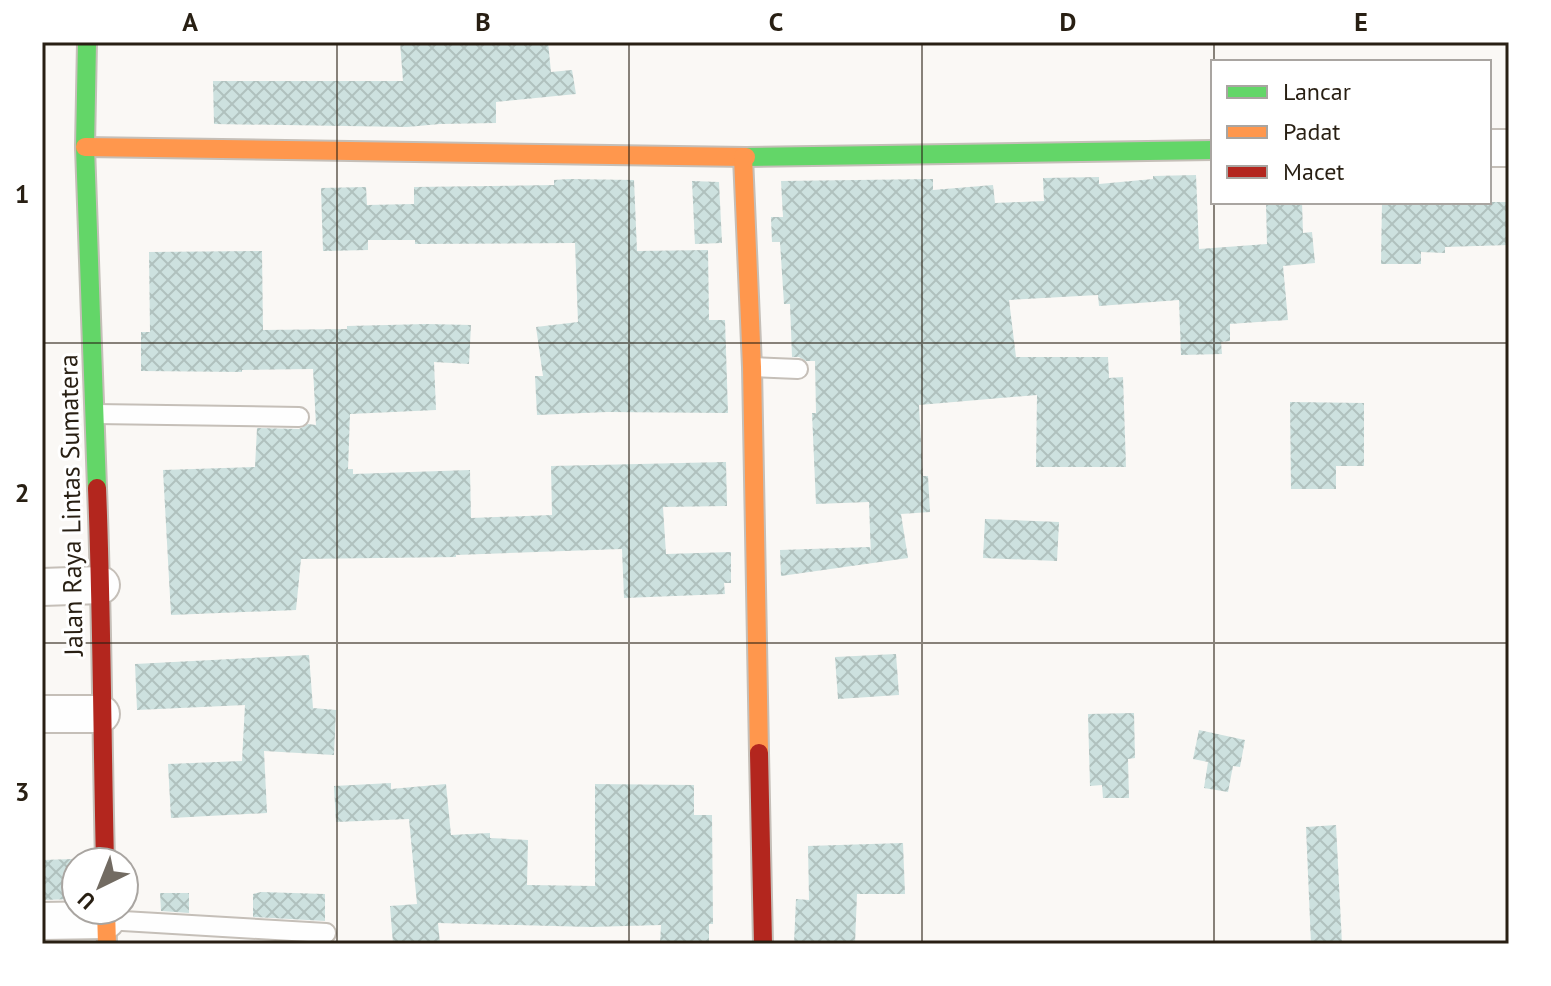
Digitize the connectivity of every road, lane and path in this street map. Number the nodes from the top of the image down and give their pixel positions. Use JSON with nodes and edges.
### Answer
{"nodes":[{"id":1,"x":68,"y":42,"type":"edge"},
{"id":2,"x":87,"y":42,"type":"edge"},
{"id":3,"x":85,"y":147,"type":"junction"},
{"id":4,"x":1211,"y":150,"type":"edge"},
{"id":5,"x":743,"y":157,"type":"junction"},
{"id":6,"x":752,"y":367,"type":"junction"},
{"id":7,"x":798,"y":369,"type":"dead end"},
{"id":8,"x":96,"y":414,"type":"junction"},
{"id":9,"x":299,"y":417,"type":"dead end"},
{"id":10,"x":101,"y":585,"type":"junction"},
{"id":11,"x":42,"y":587,"type":"edge"},
{"id":12,"x":42,"y":714,"type":"edge"},
{"id":13,"x":101,"y":714,"type":"junction"},
{"id":14,"x":105,"y":846,"type":"edge"},
{"id":15,"x":134,"y":926,"type":"edge"},
{"id":16,"x":326,"y":933,"type":"dead end"},
{"id":17,"x":763,"y":944,"type":"edge"}],
"edges":[{"from":1,"to":3,"type":"main road","name":"Jalan Raya Lintas Sumatera"},
{"from":2,"to":3,"type":"main road","name":"Jalan Raya Lintas Sumatera"},
{"from":3,"to":5,"type":"main road"},
{"from":3,"to":8,"type":"main road","name":"Jalan Raya Lintas Sumatera"},
{"from":4,"to":5,"type":"main road"},
{"from":5,"to":6,"type":"main road"},
{"from":6,"to":7,"type":"lane"},
{"from":6,"to":17,"type":"main road"},
{"from":8,"to":9,"type":"lane"},
{"from":8,"to":10,"type":"main road","name":"Jalan Raya Lintas Sumatera"},
{"from":10,"to":11,"type":"street"},
{"from":10,"to":13,"type":"main road","name":"Jalan Raya Lintas Sumatera"},
{"from":12,"to":13,"type":"street"},
{"from":13,"to":14,"type":"main road","name":"Jalan Raya Lintas Sumatera"},
{"from":15,"to":16,"type":"lane"}]}
